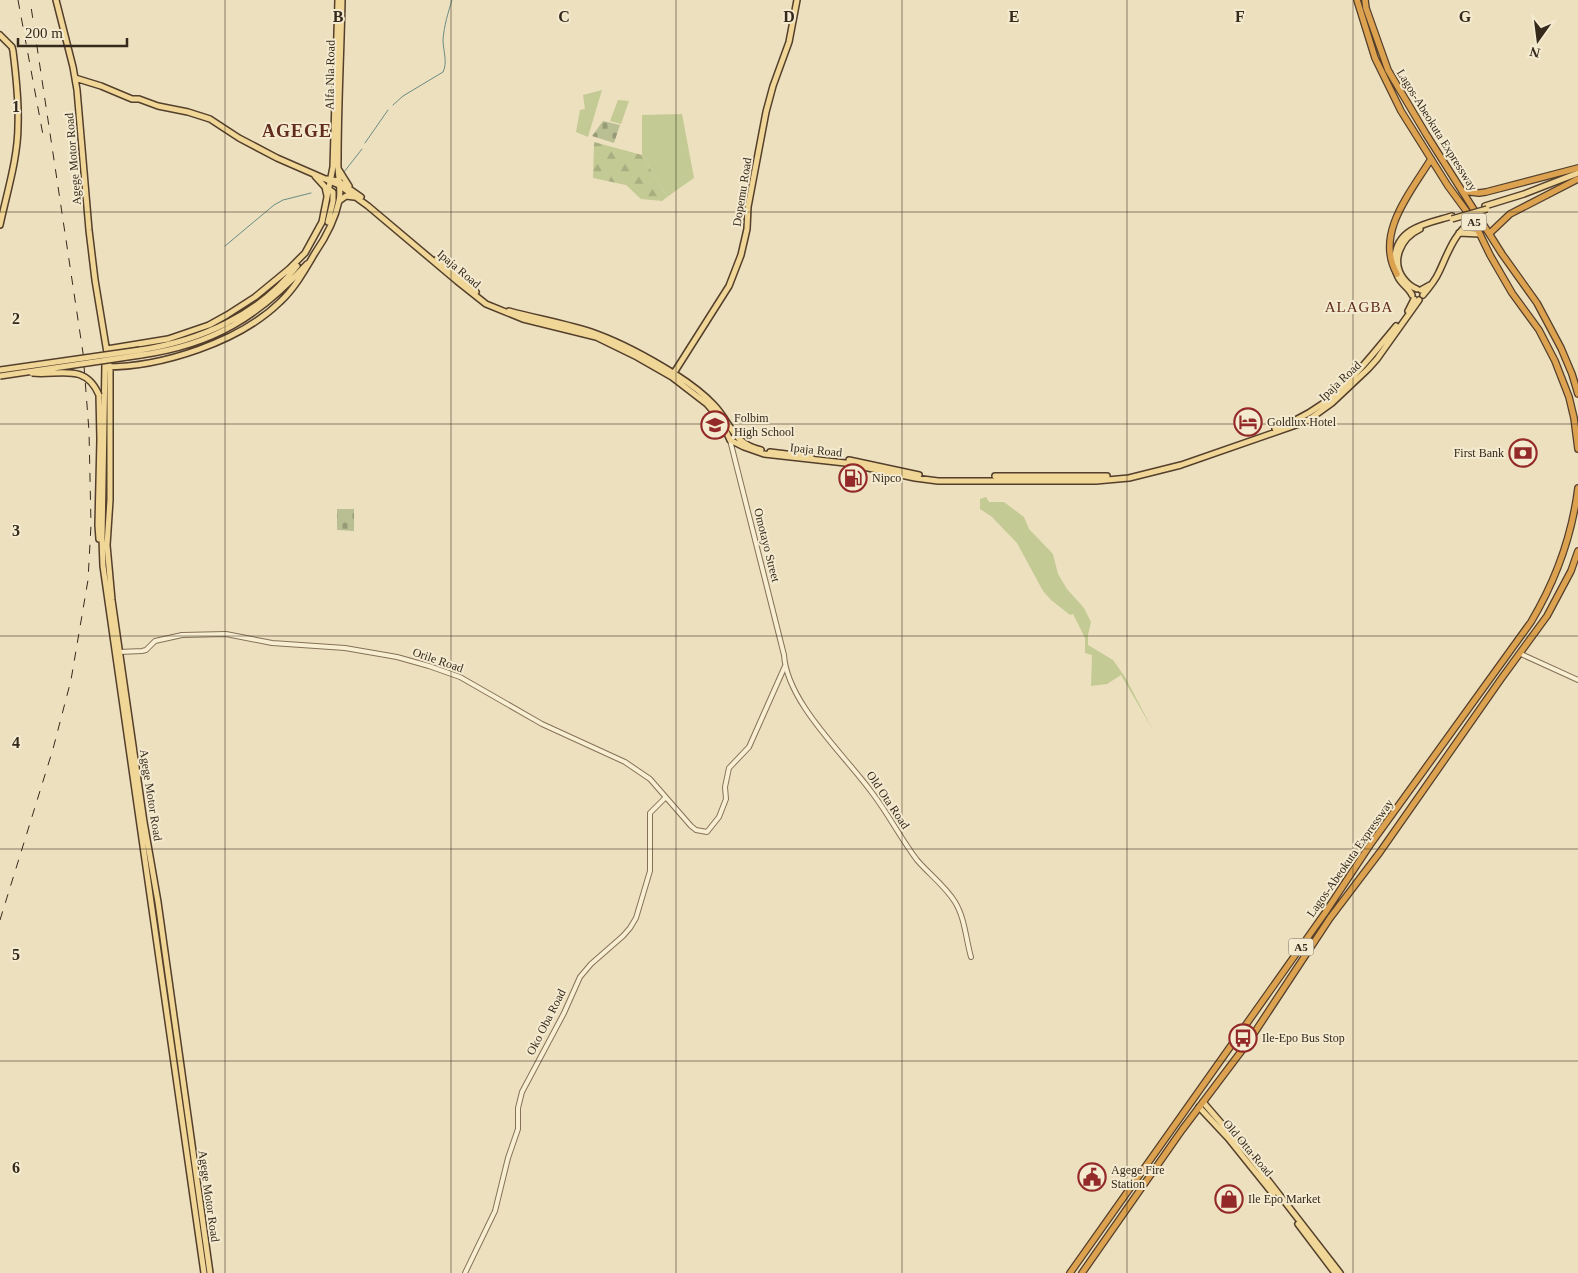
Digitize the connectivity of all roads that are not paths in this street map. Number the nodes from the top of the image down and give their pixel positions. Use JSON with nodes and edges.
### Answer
{"nodes":[{"id":1,"x":56,"y":0,"type":"edge"},
{"id":2,"x":340,"y":0,"type":"edge"},
{"id":3,"x":797,"y":0,"type":"edge"},
{"id":4,"x":1356,"y":0,"type":"edge"},
{"id":5,"x":1365,"y":0,"type":"edge"},
{"id":6,"x":0,"y":35,"type":"edge"},
{"id":7,"x":75,"y":78,"type":"junction"},
{"id":8,"x":338,"y":159,"type":"junction"},
{"id":9,"x":1431,"y":159,"type":"junction"},
{"id":10,"x":334,"y":167,"type":"junction"},
{"id":11,"x":1578,"y":168,"type":"edge"},
{"id":12,"x":311,"y":172,"type":"junction"},
{"id":13,"x":1578,"y":173,"type":"edge"},
{"id":14,"x":320,"y":176,"type":"junction"},
{"id":15,"x":1578,"y":178,"type":"edge"},
{"id":16,"x":330,"y":181,"type":"junction"},
{"id":17,"x":338,"y":183,"type":"junction"},
{"id":18,"x":351,"y":189,"type":"junction"},
{"id":19,"x":330,"y":190,"type":"junction"},
{"id":20,"x":1462,"y":191,"type":"junction"},
{"id":21,"x":361,"y":200,"type":"junction"},
{"id":22,"x":328,"y":201,"type":"junction"},
{"id":23,"x":339,"y":201,"type":"junction"},
{"id":24,"x":1486,"y":208,"type":"junction"},
{"id":25,"x":1452,"y":217,"type":"junction"},
{"id":26,"x":1473,"y":220,"type":"junction"},
{"id":27,"x":0,"y":225,"type":"edge"},
{"id":28,"x":1459,"y":233,"type":"junction"},
{"id":29,"x":1490,"y":233,"type":"junction"},
{"id":30,"x":1480,"y":234,"type":"junction"},
{"id":31,"x":305,"y":253,"type":"junction"},
{"id":32,"x":314,"y":256,"type":"junction"},
{"id":33,"x":1397,"y":274,"type":"junction"},
{"id":34,"x":1432,"y":284,"type":"junction"},
{"id":35,"x":1419,"y":289,"type":"junction"},
{"id":36,"x":1417,"y":297,"type":"junction"},
{"id":37,"x":505,"y":311,"type":"junction"},
{"id":38,"x":101,"y":318,"type":"junction"},
{"id":39,"x":122,"y":347,"type":"junction"},
{"id":40,"x":107,"y":349,"type":"junction"},
{"id":41,"x":140,"y":352,"type":"junction"},
{"id":42,"x":124,"y":365,"type":"junction"},
{"id":43,"x":107,"y":367,"type":"junction"},
{"id":44,"x":0,"y":370,"type":"edge"},
{"id":45,"x":24,"y":372,"type":"junction"},
{"id":46,"x":673,"y":375,"type":"junction"},
{"id":47,"x":0,"y":376,"type":"edge"},
{"id":48,"x":1578,"y":394,"type":"edge"},
{"id":49,"x":732,"y":438,"type":"junction"},
{"id":50,"x":1578,"y":449,"type":"edge"},
{"id":51,"x":1578,"y":488,"type":"edge"},
{"id":52,"x":1578,"y":551,"type":"edge"},
{"id":53,"x":102,"y":553,"type":"junction"},
{"id":54,"x":117,"y":652,"type":"junction"},
{"id":55,"x":1521,"y":654,"type":"junction"},
{"id":56,"x":784,"y":655,"type":"joint"},
{"id":57,"x":785,"y":666,"type":"junction"},
{"id":58,"x":1578,"y":680,"type":"edge"},
{"id":59,"x":665,"y":798,"type":"junction"},
{"id":60,"x":1328,"y":915,"type":"junction"},
{"id":61,"x":161,"y":948,"type":"junction"},
{"id":62,"x":971,"y":957,"type":"dead end"},
{"id":63,"x":1201,"y":1105,"type":"junction"},
{"id":64,"x":204,"y":1273,"type":"edge"},
{"id":65,"x":210,"y":1273,"type":"edge"},
{"id":66,"x":465,"y":1273,"type":"edge"},
{"id":67,"x":1070,"y":1273,"type":"edge"},
{"id":68,"x":1082,"y":1273,"type":"edge"},
{"id":69,"x":1335,"y":1273,"type":"edge"},
{"id":70,"x":1340,"y":1273,"type":"edge"}],
"edges":[{"from":1,"to":7,"type":"main road","name":"Agege Motor Road"},
{"from":2,"to":8,"type":"main road","name":"Alfa Nla Road"},
{"from":2,"to":10,"type":"main road","name":"Alfa Nla Road"},
{"from":3,"to":46,"type":"main road","name":"Dopemu Road"},
{"from":4,"to":9,"type":"highway","name":"Lagos-Abeokuta Expressway","number":"A5"},
{"from":5,"to":20,"type":"highway","name":"Lagos-Abeokuta Expressway","number":"A5"},
{"from":6,"to":27,"type":"main road"},
{"from":7,"to":12,"type":"main road","name":"Ipaja Road"},
{"from":7,"to":38,"type":"main road","name":"Agege Motor Road"},
{"from":8,"to":17,"type":"main road","name":"Alfa Nla Road"},
{"from":8,"to":18,"type":"main road"},
{"from":9,"to":26,"type":"highway","name":"Lagos-Abeokuta Expressway","number":"A5"},
{"from":9,"to":33,"type":"highway"},
{"from":10,"to":14,"type":"main road"},
{"from":10,"to":16,"type":"main road","name":"Alfa Nla Road"},
{"from":11,"to":20,"type":"highway"},
{"from":12,"to":14,"type":"main road","name":"Ipaja Road"},
{"from":12,"to":22,"type":"main road"},
{"from":13,"to":24,"type":"main road"},
{"from":14,"to":16,"type":"main road","name":"Ipaja Road"},
{"from":15,"to":24,"type":"main road"},
{"from":15,"to":29,"type":"highway"},
{"from":16,"to":17,"type":"main road","name":"Ipaja Road"},
{"from":16,"to":19,"type":"main road","name":"Alfa Nla Road"},
{"from":17,"to":18,"type":"main road","name":"Ipaja Road"},
{"from":17,"to":21,"type":"main road","name":"Ipaja Road"},
{"from":17,"to":23,"type":"main road","name":"Alfa Nla Road"},
{"from":18,"to":37,"type":"main road","name":"Ipaja Road"},
{"from":19,"to":22,"type":"main road"},
{"from":19,"to":32,"type":"main road"},
{"from":20,"to":29,"type":"highway","name":"Lagos-Abeokuta Expressway","number":"A5"},
{"from":21,"to":23,"type":"main road"},
{"from":21,"to":37,"type":"main road","name":"Ipaja Road"},
{"from":22,"to":31,"type":"main road"},
{"from":23,"to":32,"type":"main road"},
{"from":24,"to":25,"type":"main road","bridge":true},
{"from":25,"to":33,"type":"main road"},
{"from":25,"to":35,"type":"main road"},
{"from":26,"to":28,"type":"main road","name":"Ipaja Road"},
{"from":26,"to":30,"type":"highway","name":"Lagos-Abeokuta Expressway","number":"A5"},
{"from":28,"to":30,"type":"main road"},
{"from":28,"to":34,"type":"main road","name":"Ipaja Road"},
{"from":29,"to":48,"type":"highway","name":"Lagos-Abeokuta Expressway","number":"A5"},
{"from":30,"to":50,"type":"highway","name":"Lagos-Abeokuta Expressway","number":"A5"},
{"from":31,"to":39,"type":"main road"},
{"from":31,"to":41,"type":"main road"},
{"from":32,"to":41,"type":"main road"},
{"from":32,"to":42,"type":"main road"},
{"from":33,"to":36,"type":"main road"},
{"from":34,"to":35,"type":"main road"},
{"from":34,"to":36,"type":"main road","name":"Ipaja Road"},
{"from":35,"to":36,"type":"main road"},
{"from":35,"to":36,"type":"main road"},
{"from":36,"to":49,"type":"main road","name":"Ipaja Road"},
{"from":37,"to":46,"type":"main road","name":"Ipaja Road"},
{"from":38,"to":40,"type":"main road","name":"Agege Motor Road"},
{"from":38,"to":43,"type":"main road","name":"Agege Motor Road"},
{"from":39,"to":40,"type":"main road"},
{"from":39,"to":42,"type":"main road"},
{"from":40,"to":43,"type":"main road","name":"Agege Motor Road"},
{"from":41,"to":44,"type":"main road","bridge":true},
{"from":41,"to":45,"type":"main road","bridge":true},
{"from":42,"to":43,"type":"main road"},
{"from":43,"to":53,"type":"main road","name":"Agege Motor Road"},
{"from":43,"to":54,"type":"main road","name":"Agege Motor Road"},
{"from":45,"to":47,"type":"main road","bridge":true},
{"from":45,"to":53,"type":"main road","bridge":true},
{"from":46,"to":49,"type":"main road","name":"Ipaja Road"},
{"from":49,"to":56,"type":"street","name":"Omotayo Street"},
{"from":51,"to":60,"type":"highway","name":"Lagos-Abeokuta Expressway","number":"A5"},
{"from":52,"to":55,"type":"highway","name":"Lagos-Abeokuta Expressway","number":"A5"},
{"from":53,"to":54,"type":"main road","name":"Agege Motor Road"},
{"from":54,"to":59,"type":"street","name":"Orile Road"},
{"from":54,"to":61,"type":"main road","name":"Agege Motor Road"},
{"from":55,"to":58,"type":"street"},
{"from":55,"to":60,"type":"highway","name":"Lagos-Abeokuta Expressway","number":"A5"},
{"from":56,"to":57,"type":"street","name":"Old Ota Road"},
{"from":57,"to":59,"type":"street","name":"Orile Road"},
{"from":57,"to":62,"type":"street","name":"Old Ota Road"},
{"from":59,"to":66,"type":"street","name":"Oko Oba Road"},
{"from":60,"to":63,"type":"highway","name":"Lagos-Abeokuta Expressway","number":"A5"},
{"from":60,"to":67,"type":"highway","name":"Lagos-Abeokuta Expressway","number":"A5"},
{"from":61,"to":64,"type":"main road","name":"Agege Motor Road"},
{"from":61,"to":65,"type":"main road","name":"Agege Motor Road"},
{"from":63,"to":68,"type":"highway","name":"Lagos-Abeokuta Expressway","number":"A5"},
{"from":63,"to":69,"type":"main road","name":"Old Otta Road"},
{"from":63,"to":70,"type":"main road"}]}
